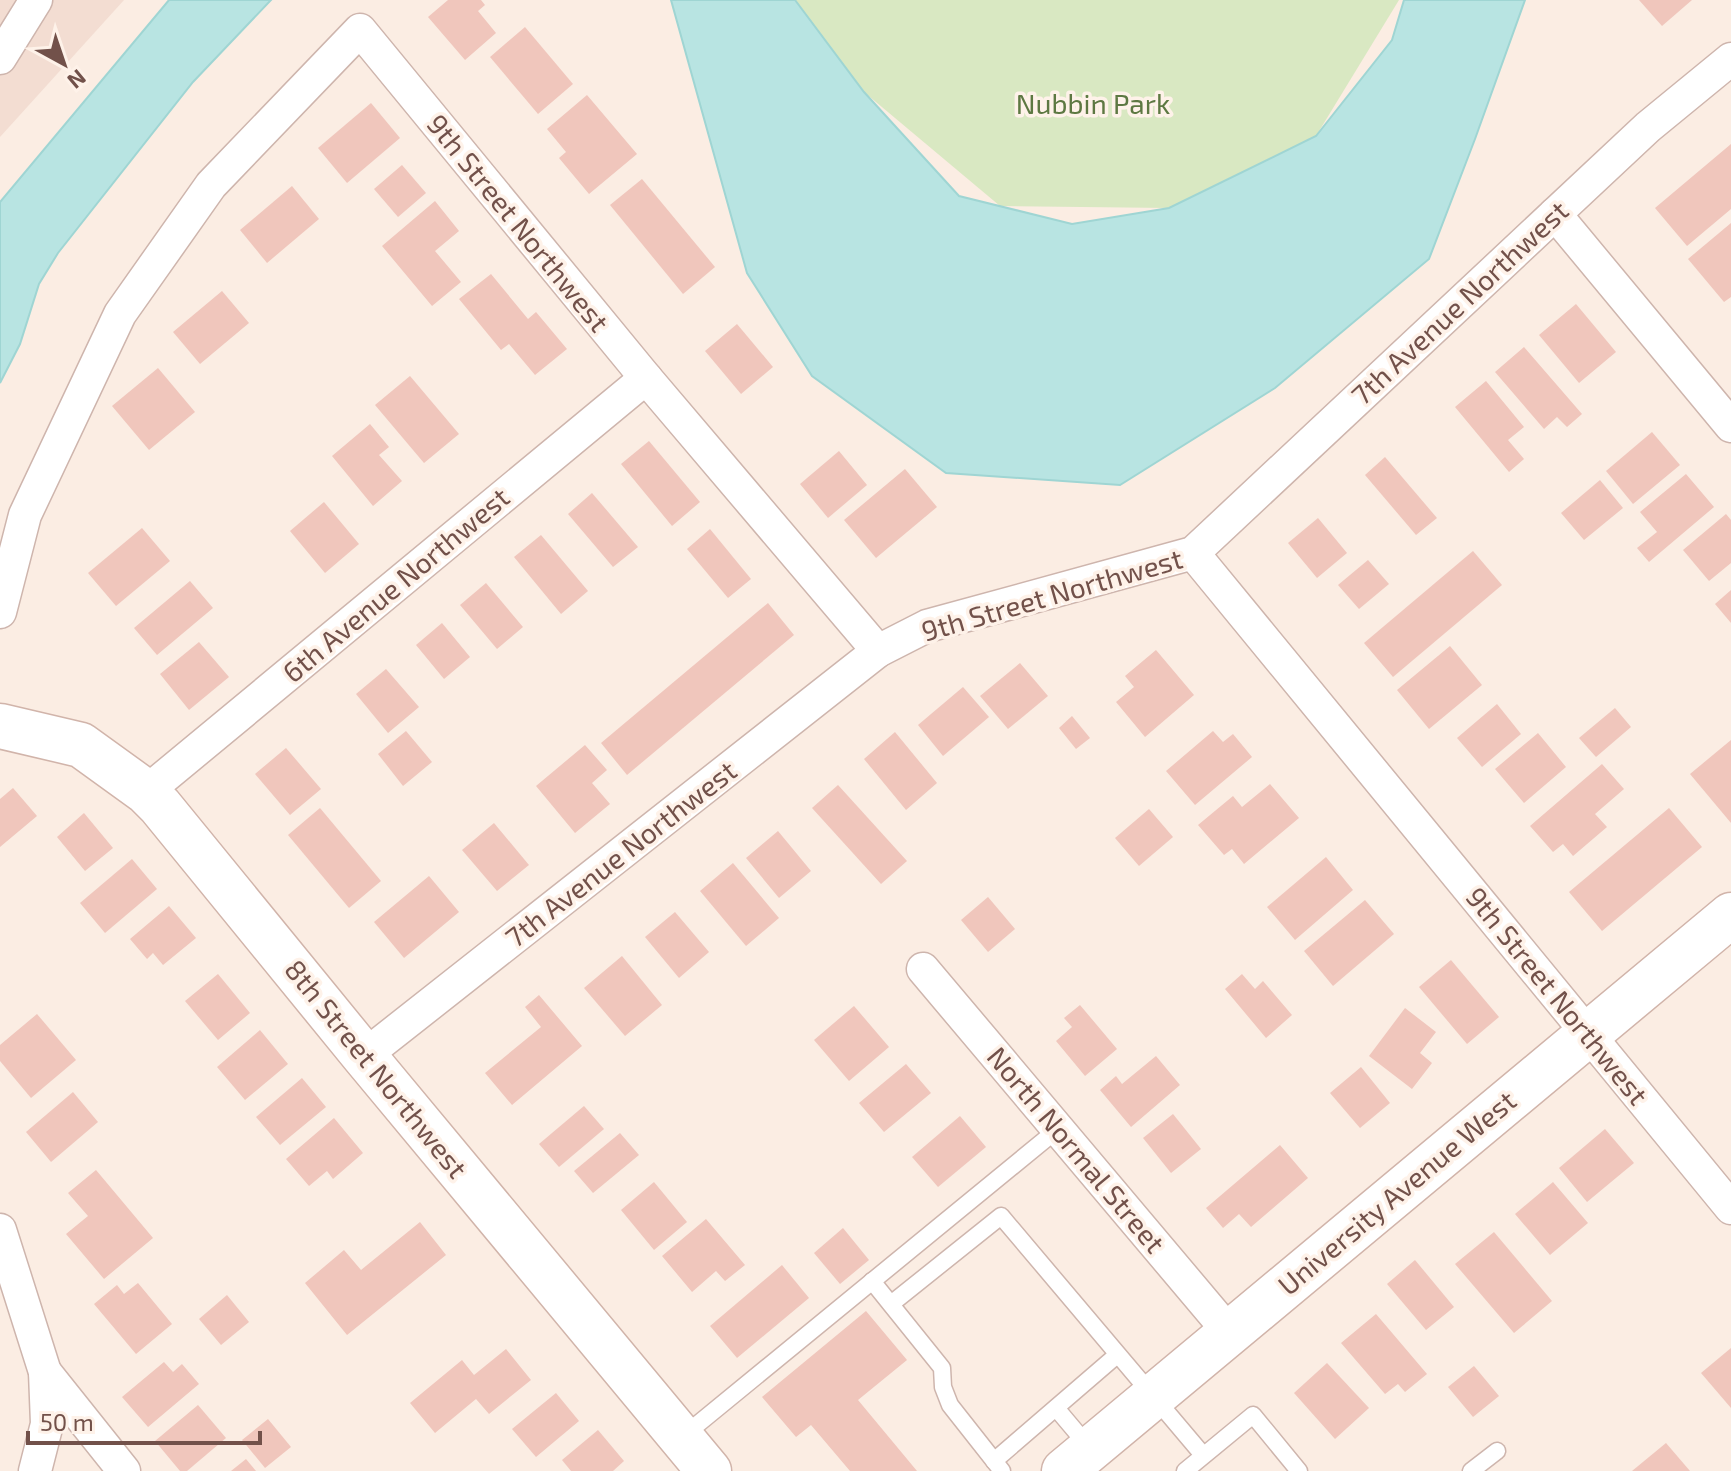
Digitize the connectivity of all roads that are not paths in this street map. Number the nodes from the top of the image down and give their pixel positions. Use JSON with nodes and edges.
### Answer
{"nodes":[{"id":1,"x":36,"y":0,"type":"edge"},
{"id":2,"x":0,"y":58,"type":"edge"},
{"id":3,"x":1731,"y":59,"type":"edge"},
{"id":4,"x":1555,"y":214,"type":"junction"},
{"id":5,"x":646,"y":378,"type":"junction"},
{"id":6,"x":1731,"y":426,"type":"edge"},
{"id":7,"x":1193,"y":553,"type":"junction"},
{"id":8,"x":0,"y":612,"type":"edge"},
{"id":9,"x":878,"y":651,"type":"junction"},
{"id":10,"x":0,"y":726,"type":"edge"},
{"id":11,"x":146,"y":792,"type":"junction"},
{"id":12,"x":1731,"y":915,"type":"edge"},
{"id":13,"x":923,"y":969,"type":"dead end"},
{"id":14,"x":1588,"y":1034,"type":"junction"},
{"id":15,"x":364,"y":1056,"type":"junction"},
{"id":16,"x":1058,"y":1129,"type":"junction"},
{"id":17,"x":1731,"y":1208,"type":"edge"},
{"id":18,"x":0,"y":1230,"type":"edge"},
{"id":19,"x":872,"y":1281,"type":"junction"},
{"id":20,"x":891,"y":1304,"type":"junction"},
{"id":21,"x":1229,"y":1332,"type":"junction"},
{"id":22,"x":1117,"y":1355,"type":"junction"},
{"id":23,"x":45,"y":1372,"type":"junction"},
{"id":24,"x":1152,"y":1397,"type":"junction"},
{"id":25,"x":1056,"y":1408,"type":"junction"},
{"id":26,"x":681,"y":1437,"type":"junction"},
{"id":27,"x":1497,"y":1451,"type":"dead end"},
{"id":28,"x":1203,"y":1455,"type":"junction"},
{"id":29,"x":1077,"y":1460,"type":"edge"},
{"id":30,"x":998,"y":1466,"type":"edge"},
{"id":31,"x":35,"y":1471,"type":"edge"},
{"id":32,"x":124,"y":1471,"type":"edge"},
{"id":33,"x":709,"y":1471,"type":"edge"},
{"id":34,"x":1185,"y":1471,"type":"edge"},
{"id":35,"x":1299,"y":1471,"type":"edge"},
{"id":36,"x":1471,"y":1471,"type":"edge"}],
"edges":[{"from":1,"to":2,"type":"street"},
{"from":3,"to":4,"type":"street","name":"7th Avenue Northwest"},
{"from":4,"to":6,"type":"street"},
{"from":4,"to":7,"type":"street","name":"7th Avenue Northwest"},
{"from":5,"to":8,"type":"street","name":"9th Street Northwest"},
{"from":5,"to":9,"type":"street","name":"9th Street Northwest"},
{"from":5,"to":11,"type":"street","name":"6th Avenue Northwest"},
{"from":7,"to":9,"type":"street","name":"9th Street Northwest"},
{"from":7,"to":14,"type":"street","name":"9th Street Northwest"},
{"from":9,"to":15,"type":"street","name":"7th Avenue Northwest"},
{"from":10,"to":11,"type":"street","name":"8th Street Northwest"},
{"from":11,"to":15,"type":"street","name":"8th Street Northwest"},
{"from":12,"to":14,"type":"street","name":"University Avenue West"},
{"from":13,"to":16,"type":"street","name":"North Normal Street"},
{"from":14,"to":17,"type":"street","name":"9th Street Northwest"},
{"from":14,"to":21,"type":"street","name":"University Avenue West"},
{"from":15,"to":26,"type":"street","name":"8th Street Northwest"},
{"from":16,"to":19,"type":"lane"},
{"from":16,"to":21,"type":"street","name":"North Normal Street"},
{"from":18,"to":23,"type":"street"},
{"from":19,"to":20,"type":"lane"},
{"from":19,"to":26,"type":"lane"},
{"from":20,"to":22,"type":"lane"},
{"from":20,"to":30,"type":"lane"},
{"from":21,"to":24,"type":"street","name":"University Avenue West"},
{"from":22,"to":24,"type":"lane"},
{"from":22,"to":25,"type":"lane"},
{"from":23,"to":31,"type":"street"},
{"from":23,"to":32,"type":"street"},
{"from":24,"to":28,"type":"lane"},
{"from":24,"to":29,"type":"street","name":"University Avenue West"},
{"from":25,"to":29,"type":"lane"},
{"from":25,"to":30,"type":"lane"},
{"from":26,"to":33,"type":"street","name":"8th Street Northwest"},
{"from":27,"to":36,"type":"lane"},
{"from":28,"to":34,"type":"lane"},
{"from":28,"to":35,"type":"lane"}]}
